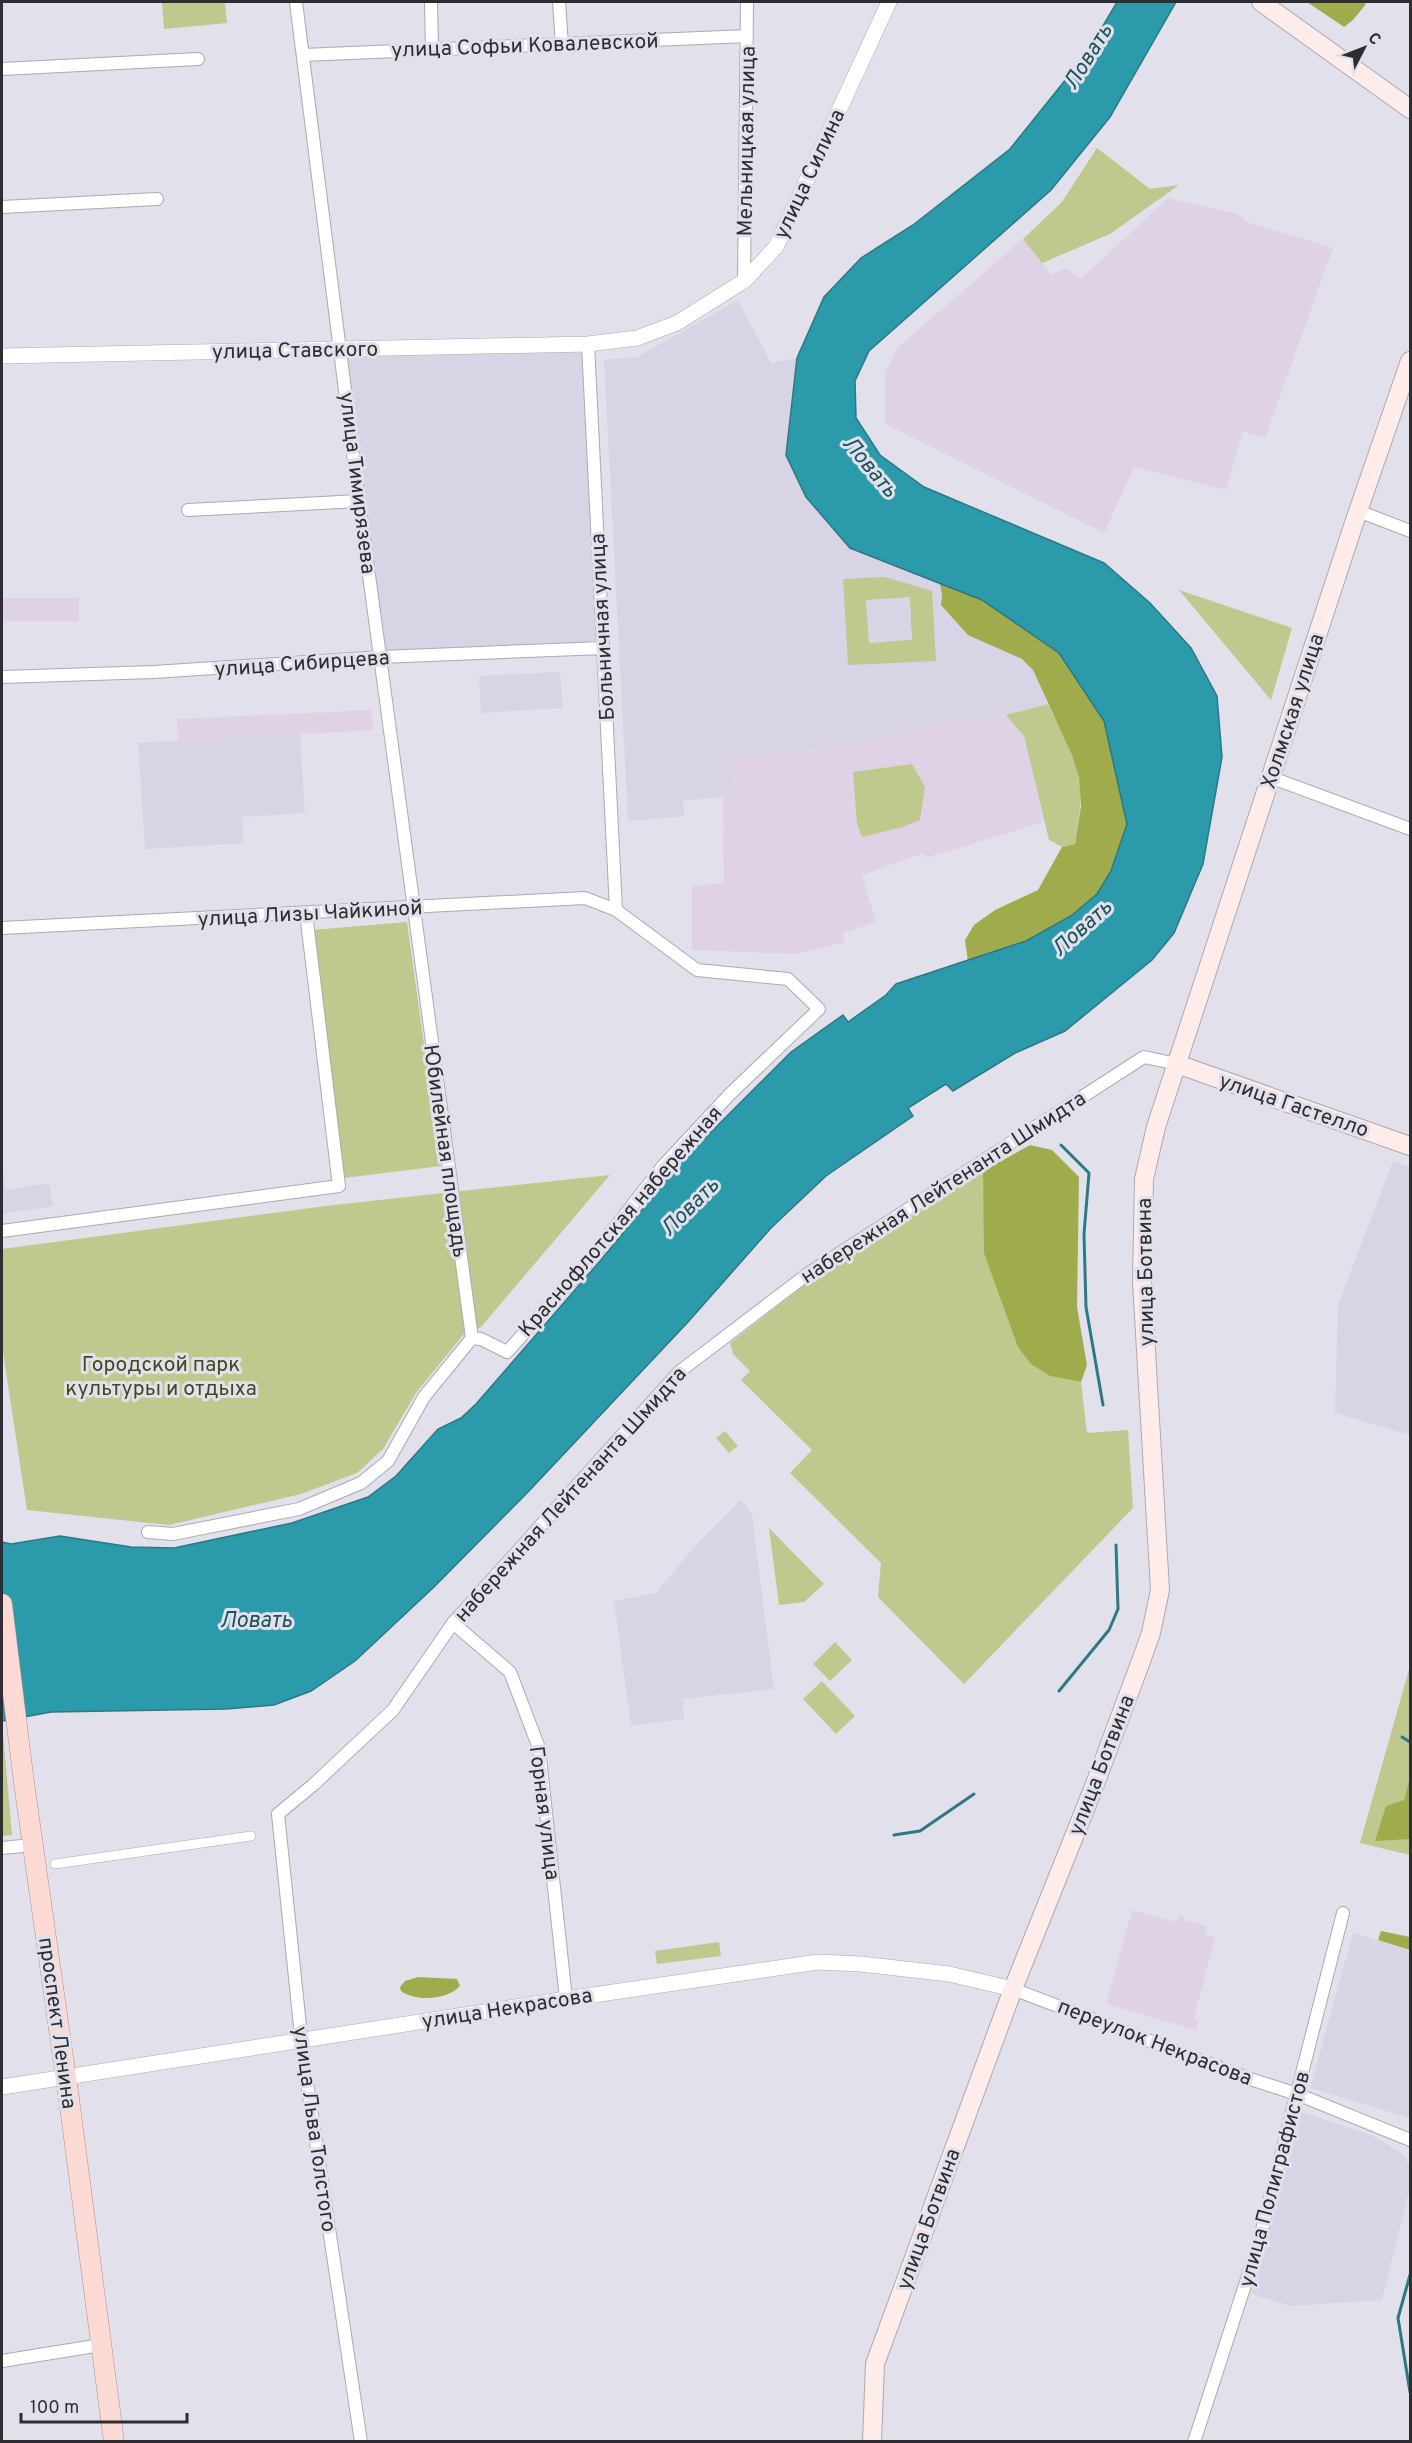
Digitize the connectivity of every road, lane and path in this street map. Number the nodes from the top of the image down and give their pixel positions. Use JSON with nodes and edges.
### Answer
{"nodes":[{"id":1,"x":296,"y":2,"type":"edge"},
{"id":2,"x":430,"y":2,"type":"edge"},
{"id":3,"x":559,"y":2,"type":"edge"},
{"id":4,"x":747,"y":2,"type":"edge"},
{"id":5,"x":889,"y":2,"type":"edge"},
{"id":6,"x":1261,"y":2,"type":"edge"},
{"id":7,"x":747,"y":36,"type":"junction"},
{"id":8,"x":562,"y":45,"type":"junction"},
{"id":9,"x":432,"y":49,"type":"junction"},
{"id":10,"x":303,"y":55,"type":"junction"},
{"id":11,"x":198,"y":59,"type":"dead end"},
{"id":12,"x":2,"y":69,"type":"edge"},
{"id":13,"x":1410,"y":109,"type":"edge"},
{"id":14,"x":157,"y":199,"type":"dead end"},
{"id":15,"x":2,"y":207,"type":"edge"},
{"id":16,"x":744,"y":281,"type":"junction"},
{"id":17,"x":588,"y":344,"type":"junction"},
{"id":18,"x":340,"y":349,"type":"junction"},
{"id":19,"x":2,"y":356,"type":"edge"},
{"id":20,"x":1410,"y":361,"type":"edge"},
{"id":21,"x":359,"y":501,"type":"junction"},
{"id":22,"x":188,"y":510,"type":"dead end"},
{"id":23,"x":1358,"y":511,"type":"junction"},
{"id":24,"x":1410,"y":531,"type":"edge"},
{"id":25,"x":603,"y":648,"type":"junction"},
{"id":26,"x":381,"y":657,"type":"junction"},
{"id":27,"x":2,"y":677,"type":"edge"},
{"id":28,"x":1270,"y":777,"type":"junction"},
{"id":29,"x":1410,"y":828,"type":"edge"},
{"id":30,"x":414,"y":907,"type":"junction"},
{"id":31,"x":616,"y":910,"type":"junction"},
{"id":32,"x":306,"y":913,"type":"junction"},
{"id":33,"x":2,"y":928,"type":"edge"},
{"id":34,"x":420,"y":964,"type":"joint"},
{"id":35,"x":819,"y":1009,"type":"joint"},
{"id":36,"x":1177,"y":1064,"type":"junction"},
{"id":37,"x":1410,"y":1146,"type":"edge"},
{"id":38,"x":2,"y":1231,"type":"edge"},
{"id":39,"x":472,"y":1338,"type":"junction"},
{"id":40,"x":148,"y":1532,"type":"dead end"},
{"id":41,"x":2,"y":1604,"type":"edge"},
{"id":42,"x":453,"y":1623,"type":"junction"},
{"id":43,"x":278,"y":1814,"type":"joint"},
{"id":44,"x":251,"y":1836,"type":"dead end"},
{"id":45,"x":32,"y":1845,"type":"junction"},
{"id":46,"x":2,"y":1848,"type":"edge"},
{"id":47,"x":56,"y":1864,"type":"dead end"},
{"id":48,"x":1343,"y":1913,"type":"dead end"},
{"id":49,"x":1013,"y":1989,"type":"junction"},
{"id":50,"x":566,"y":1998,"type":"junction"},
{"id":51,"x":301,"y":2041,"type":"junction"},
{"id":52,"x":66,"y":2078,"type":"junction"},
{"id":53,"x":2,"y":2087,"type":"edge"},
{"id":54,"x":1298,"y":2094,"type":"junction"},
{"id":55,"x":1410,"y":2140,"type":"edge"},
{"id":56,"x":101,"y":2345,"type":"junction"},
{"id":57,"x":2,"y":2361,"type":"edge"},
{"id":58,"x":114,"y":2442,"type":"edge"},
{"id":59,"x":361,"y":2442,"type":"edge"},
{"id":60,"x":872,"y":2442,"type":"edge"},
{"id":61,"x":1194,"y":2442,"type":"edge"}],
"edges":[{"from":1,"to":10,"type":"street","name":"улица Тимирязева"},
{"from":2,"to":9,"type":"street"},
{"from":3,"to":8,"type":"street"},
{"from":4,"to":7,"type":"street","name":"Мельницкая улица"},
{"from":5,"to":16,"type":"street","name":"улица Силина"},
{"from":6,"to":13,"type":"main road"},
{"from":7,"to":8,"type":"street","name":"улица Софьи Ковалевской"},
{"from":7,"to":16,"type":"street","name":"Мельницкая улица"},
{"from":8,"to":9,"type":"street","name":"улица Софьи Ковалевской"},
{"from":9,"to":10,"type":"street","name":"улица Софьи Ковалевской"},
{"from":10,"to":18,"type":"street","name":"улица Тимирязева"},
{"from":11,"to":12,"type":"street"},
{"from":14,"to":15,"type":"street"},
{"from":16,"to":17,"type":"street","name":"улица Силина"},
{"from":17,"to":18,"type":"street","name":"улица Ставского"},
{"from":17,"to":25,"type":"street","name":"Больничная улица"},
{"from":18,"to":19,"type":"street","name":"улица Ставского"},
{"from":18,"to":21,"type":"street","name":"улица Тимирязева"},
{"from":20,"to":23,"type":"main road","name":"Холмская улица"},
{"from":21,"to":22,"type":"street"},
{"from":21,"to":26,"type":"street","name":"улица Тимирязева"},
{"from":23,"to":24,"type":"street"},
{"from":23,"to":28,"type":"main road","name":"Холмская улица"},
{"from":25,"to":26,"type":"street","name":"улица Сибирцева"},
{"from":25,"to":31,"type":"street","name":"Больничная улица"},
{"from":26,"to":27,"type":"street","name":"улица Сибирцева"},
{"from":26,"to":30,"type":"street","name":"улица Тимирязева"},
{"from":28,"to":29,"type":"street"},
{"from":28,"to":36,"type":"main road","name":"Холмская улица"},
{"from":30,"to":31,"type":"street","name":"улица Лизы Чайкиной"},
{"from":30,"to":32,"type":"street","name":"улица Лизы Чайкиной"},
{"from":30,"to":34,"type":"street","name":"улица Тимирязева"},
{"from":31,"to":35,"type":"street","name":"улица Лизы Чайкиной"},
{"from":32,"to":33,"type":"street","name":"улица Лизы Чайкиной"},
{"from":32,"to":38,"type":"street"},
{"from":34,"to":39,"type":"street","name":"Юбилейная площадь"},
{"from":35,"to":39,"type":"street","name":"Краснофлотская набережная"},
{"from":36,"to":37,"type":"main road","name":"улица Гастелло"},
{"from":36,"to":42,"type":"street","name":"набережная Лейтенанта Шмидта"},
{"from":36,"to":49,"type":"main road","name":"улица Ботвина"},
{"from":39,"to":40,"type":"street"},
{"from":41,"to":45,"type":"main road","name":"проспект Ленина"},
{"from":42,"to":43,"type":"street","name":"набережная Лейтенанта Шмидта"},
{"from":42,"to":50,"type":"street","name":"Горная улица"},
{"from":43,"to":51,"type":"street","name":"улица Льва Толстого"},
{"from":44,"to":47,"type":"street"},
{"from":45,"to":46,"type":"street"},
{"from":45,"to":52,"type":"main road","name":"проспект Ленина"},
{"from":48,"to":54,"type":"street","name":"улица Полиграфистов"},
{"from":49,"to":50,"type":"street","name":"улица Некрасова"},
{"from":49,"to":54,"type":"street","name":"переулок Некрасова"},
{"from":49,"to":60,"type":"main road","name":"улица Ботвина"},
{"from":50,"to":51,"type":"street","name":"улица Некрасова"},
{"from":51,"to":52,"type":"street","name":"улица Некрасова"},
{"from":51,"to":59,"type":"street","name":"улица Льва Толстого"},
{"from":52,"to":53,"type":"street","name":"улица Некрасова"},
{"from":52,"to":56,"type":"main road","name":"проспект Ленина"},
{"from":54,"to":55,"type":"street","name":"переулок Некрасова"},
{"from":54,"to":61,"type":"street","name":"улица Полиграфистов"},
{"from":56,"to":57,"type":"street"},
{"from":56,"to":58,"type":"main road","name":"проспект Ленина"}]}
